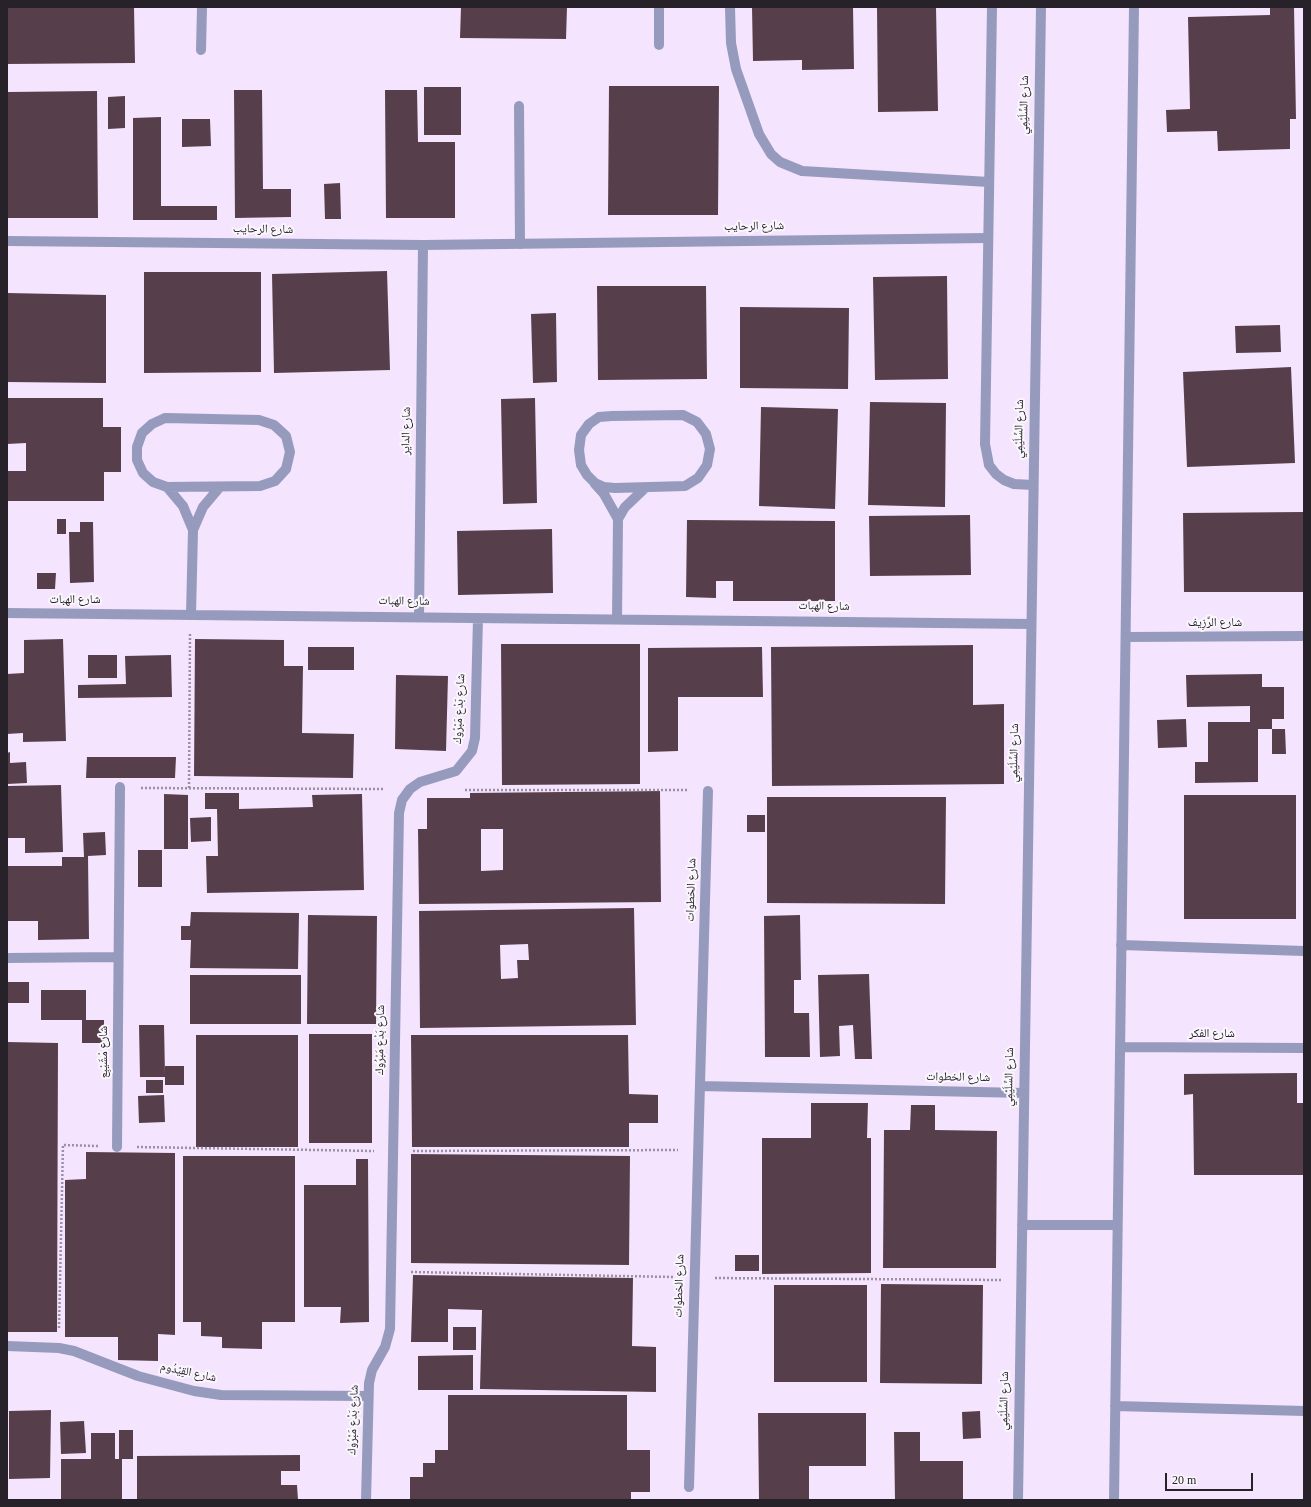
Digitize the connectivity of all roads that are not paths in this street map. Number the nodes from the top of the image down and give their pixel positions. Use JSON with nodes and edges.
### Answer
{"nodes":[{"id":1,"x":202,"y":7,"type":"edge"},
{"id":2,"x":659,"y":7,"type":"edge"},
{"id":3,"x":730,"y":7,"type":"edge"},
{"id":4,"x":992,"y":7,"type":"edge"},
{"id":5,"x":1041,"y":7,"type":"edge"},
{"id":6,"x":1134,"y":7,"type":"edge"},
{"id":7,"x":659,"y":45,"type":"dead end"},
{"id":8,"x":202,"y":50,"type":"dead end"},
{"id":9,"x":519,"y":106,"type":"dead end"},
{"id":10,"x":989,"y":182,"type":"junction"},
{"id":11,"x":988,"y":238,"type":"junction"},
{"id":12,"x":7,"y":241,"type":"edge"},
{"id":13,"x":520,"y":244,"type":"junction"},
{"id":14,"x":423,"y":245,"type":"junction"},
{"id":15,"x":595,"y":483,"type":"junction"},
{"id":16,"x":1033,"y":485,"type":"junction"},
{"id":17,"x":167,"y":486,"type":"junction"},
{"id":18,"x":219,"y":488,"type":"junction"},
{"id":19,"x":645,"y":488,"type":"junction"},
{"id":20,"x":618,"y":519,"type":"junction"},
{"id":21,"x":193,"y":530,"type":"junction"},
{"id":22,"x":7,"y":613,"type":"edge"},
{"id":23,"x":191,"y":615,"type":"junction"},
{"id":24,"x":419,"y":616,"type":"junction"},
{"id":25,"x":478,"y":618,"type":"junction"},
{"id":26,"x":617,"y":619,"type":"junction"},
{"id":27,"x":1031,"y":624,"type":"junction"},
{"id":28,"x":1304,"y":636,"type":"edge"},
{"id":29,"x":1126,"y":637,"type":"junction"},
{"id":30,"x":120,"y":788,"type":"dead end"},
{"id":31,"x":708,"y":791,"type":"dead end"},
{"id":32,"x":1122,"y":945,"type":"junction"},
{"id":33,"x":1304,"y":951,"type":"edge"},
{"id":34,"x":7,"y":958,"type":"edge"},
{"id":35,"x":118,"y":958,"type":"junction"},
{"id":36,"x":1120,"y":1047,"type":"junction"},
{"id":37,"x":1304,"y":1048,"type":"edge"},
{"id":38,"x":700,"y":1086,"type":"junction"},
{"id":39,"x":1024,"y":1093,"type":"junction"},
{"id":40,"x":117,"y":1147,"type":"road end"},
{"id":41,"x":1022,"y":1225,"type":"junction"},
{"id":42,"x":1117,"y":1225,"type":"junction"},
{"id":43,"x":7,"y":1346,"type":"edge"},
{"id":44,"x":368,"y":1396,"type":"junction"},
{"id":45,"x":1115,"y":1406,"type":"junction"},
{"id":46,"x":1304,"y":1411,"type":"edge"},
{"id":47,"x":688,"y":1487,"type":"dead end"},
{"id":48,"x":366,"y":1500,"type":"edge"},
{"id":49,"x":1018,"y":1500,"type":"edge"},
{"id":50,"x":1114,"y":1500,"type":"edge"}],
"edges":[{"from":1,"to":8,"type":"street"},
{"from":2,"to":7,"type":"street"},
{"from":3,"to":10,"type":"street"},
{"from":4,"to":10,"type":"street"},
{"from":5,"to":16,"type":"street","name":"شارع السِّلَيْمِي"},
{"from":6,"to":29,"type":"street"},
{"from":9,"to":13,"type":"street"},
{"from":10,"to":11,"type":"street"},
{"from":11,"to":13,"type":"street","name":"شارع الرحايب"},
{"from":11,"to":16,"type":"street"},
{"from":12,"to":14,"type":"street","name":"شارع الرحايب"},
{"from":13,"to":14,"type":"street","name":"شارع الرحايب"},
{"from":14,"to":24,"type":"street","name":"شارع الداير"},
{"from":15,"to":19,"type":"street"},
{"from":15,"to":19,"type":"street"},
{"from":15,"to":20,"type":"street"},
{"from":16,"to":27,"type":"street","name":"شارع السِّلَيْمِي"},
{"from":17,"to":18,"type":"street"},
{"from":17,"to":18,"type":"street"},
{"from":17,"to":21,"type":"street"},
{"from":18,"to":21,"type":"street"},
{"from":19,"to":20,"type":"street"},
{"from":20,"to":26,"type":"street"},
{"from":21,"to":23,"type":"street"},
{"from":22,"to":23,"type":"street","name":"شارع الهبات"},
{"from":23,"to":24,"type":"street","name":"شارع الهبات"},
{"from":24,"to":25,"type":"street","name":"شارع الهبات"},
{"from":25,"to":26,"type":"street","name":"شارع الهبات"},
{"from":25,"to":44,"type":"street","name":"شارع بَدْع مَبْرُوك"},
{"from":26,"to":27,"type":"street","name":"شارع الهبات"},
{"from":27,"to":39,"type":"street","name":"شارع السِّلَيْمِي"},
{"from":28,"to":29,"type":"street","name":"شارع الرِّزِيف"},
{"from":29,"to":32,"type":"street"},
{"from":30,"to":35,"type":"street","name":"شارع مْشَيْبِع"},
{"from":31,"to":38,"type":"street","name":"شارع الخطوات"},
{"from":32,"to":33,"type":"street"},
{"from":32,"to":36,"type":"street"},
{"from":34,"to":35,"type":"street"},
{"from":35,"to":40,"type":"street","name":"شارع مْشَيْبِع"},
{"from":36,"to":37,"type":"street","name":"شارع الفكر"},
{"from":36,"to":42,"type":"street"},
{"from":38,"to":39,"type":"street","name":"شارع الخطوات"},
{"from":38,"to":47,"type":"street","name":"شارع الخطوات"},
{"from":39,"to":41,"type":"street","name":"شارع السِّلَيْمِي"},
{"from":41,"to":42,"type":"street"},
{"from":41,"to":49,"type":"street","name":"شارع السِّلَيْمِي"},
{"from":42,"to":45,"type":"street"},
{"from":43,"to":44,"type":"street","name":"شارع القِيْدُوم"},
{"from":44,"to":48,"type":"street","name":"شارع بَدْع مَبْرُوك"},
{"from":45,"to":46,"type":"street"},
{"from":45,"to":50,"type":"street"}]}
